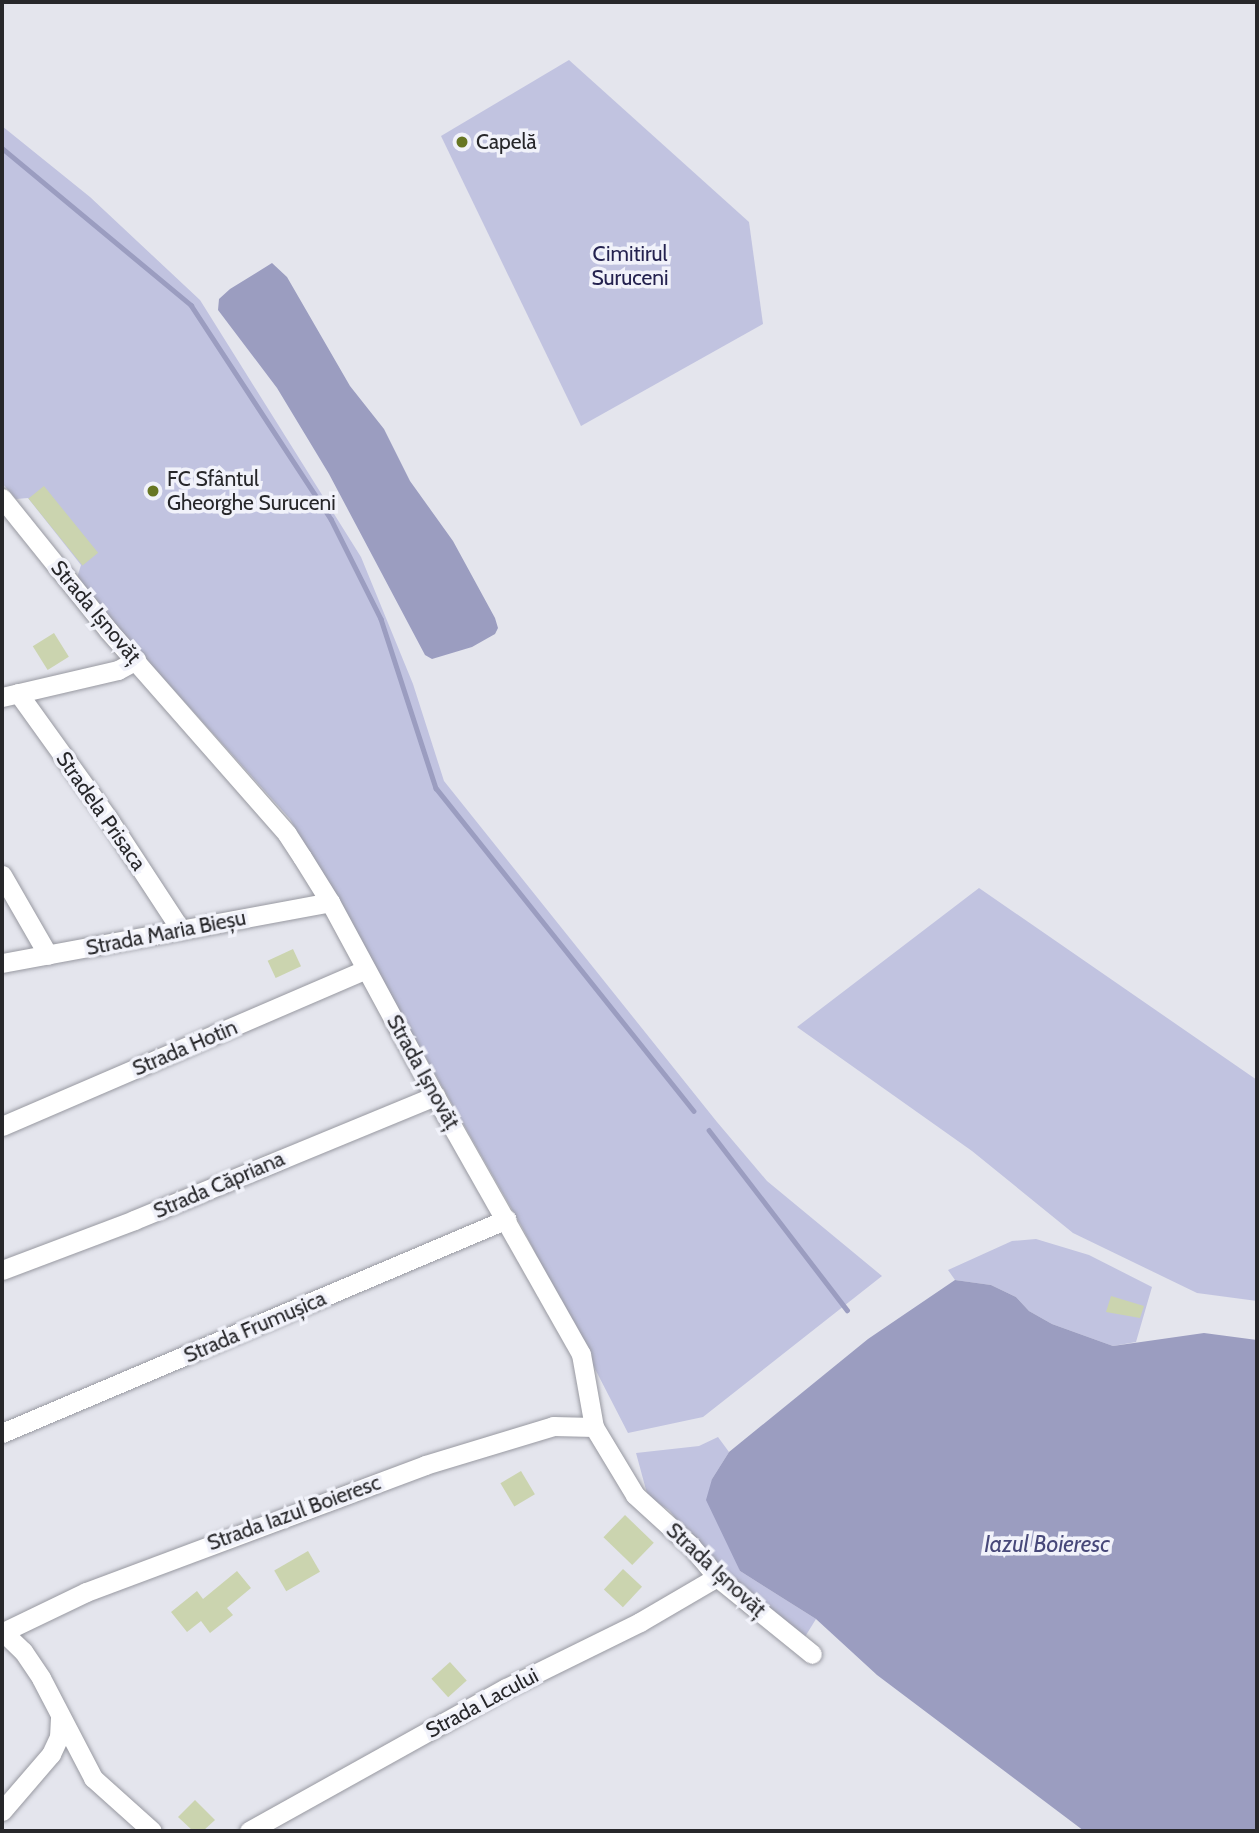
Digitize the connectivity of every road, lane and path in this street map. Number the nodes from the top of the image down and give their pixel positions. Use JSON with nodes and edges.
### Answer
{"nodes":[{"id":1,"x":2,"y":498,"type":"edge"},
{"id":2,"x":136,"y":660,"type":"junction"},
{"id":3,"x":10,"y":695,"type":"edge"},
{"id":4,"x":2,"y":875,"type":"edge"},
{"id":5,"x":330,"y":902,"type":"junction"},
{"id":6,"x":181,"y":930,"type":"junction"},
{"id":7,"x":48,"y":955,"type":"junction"},
{"id":8,"x":2,"y":963,"type":"edge"},
{"id":9,"x":366,"y":969,"type":"junction"},
{"id":10,"x":435,"y":1096,"type":"junction"},
{"id":11,"x":2,"y":1126,"type":"edge"},
{"id":12,"x":508,"y":1219,"type":"junction"},
{"id":13,"x":2,"y":1270,"type":"edge"},
{"id":14,"x":594,"y":1427,"type":"junction"},
{"id":15,"x":2,"y":1433,"type":"edge"},
{"id":16,"x":717,"y":1577,"type":"junction"},
{"id":17,"x":2,"y":1631,"type":"edge"},
{"id":18,"x":812,"y":1654,"type":"dead end"},
{"id":19,"x":60,"y":1715,"type":"junction"},
{"id":20,"x":2,"y":1811,"type":"edge"},
{"id":21,"x":152,"y":1831,"type":"edge"},
{"id":22,"x":248,"y":1831,"type":"edge"}],
"edges":[{"from":1,"to":2,"type":"street","name":"Strada Ișnovăț"},
{"from":2,"to":3,"type":"street"},
{"from":2,"to":5,"type":"street","name":"Strada Ișnovăț"},
{"from":3,"to":6,"type":"street","name":"Stradela Prisaca"},
{"from":4,"to":7,"type":"street"},
{"from":5,"to":6,"type":"street","name":"Strada Maria Bieșu"},
{"from":5,"to":9,"type":"street","name":"Strada Ișnovăț"},
{"from":6,"to":7,"type":"street","name":"Strada Maria Bieșu"},
{"from":7,"to":8,"type":"street","name":"Strada Maria Bieșu"},
{"from":9,"to":10,"type":"street","name":"Strada Ișnovăț"},
{"from":9,"to":11,"type":"street","name":"Strada Hotin"},
{"from":10,"to":12,"type":"street","name":"Strada Ișnovăț"},
{"from":10,"to":13,"type":"street","name":"Strada Căpriana"},
{"from":12,"to":14,"type":"street","name":"Strada Ișnovăț"},
{"from":12,"to":15,"type":"street","name":"Strada Frumușica"},
{"from":14,"to":16,"type":"street","name":"Strada Ișnovăț"},
{"from":14,"to":17,"type":"street","name":"Strada Iazul Boieresc"},
{"from":16,"to":18,"type":"street","name":"Strada Ișnovăț"},
{"from":16,"to":22,"type":"street","name":"Strada Lacului"},
{"from":17,"to":19,"type":"street"},
{"from":19,"to":20,"type":"street"},
{"from":19,"to":21,"type":"street"}]}
